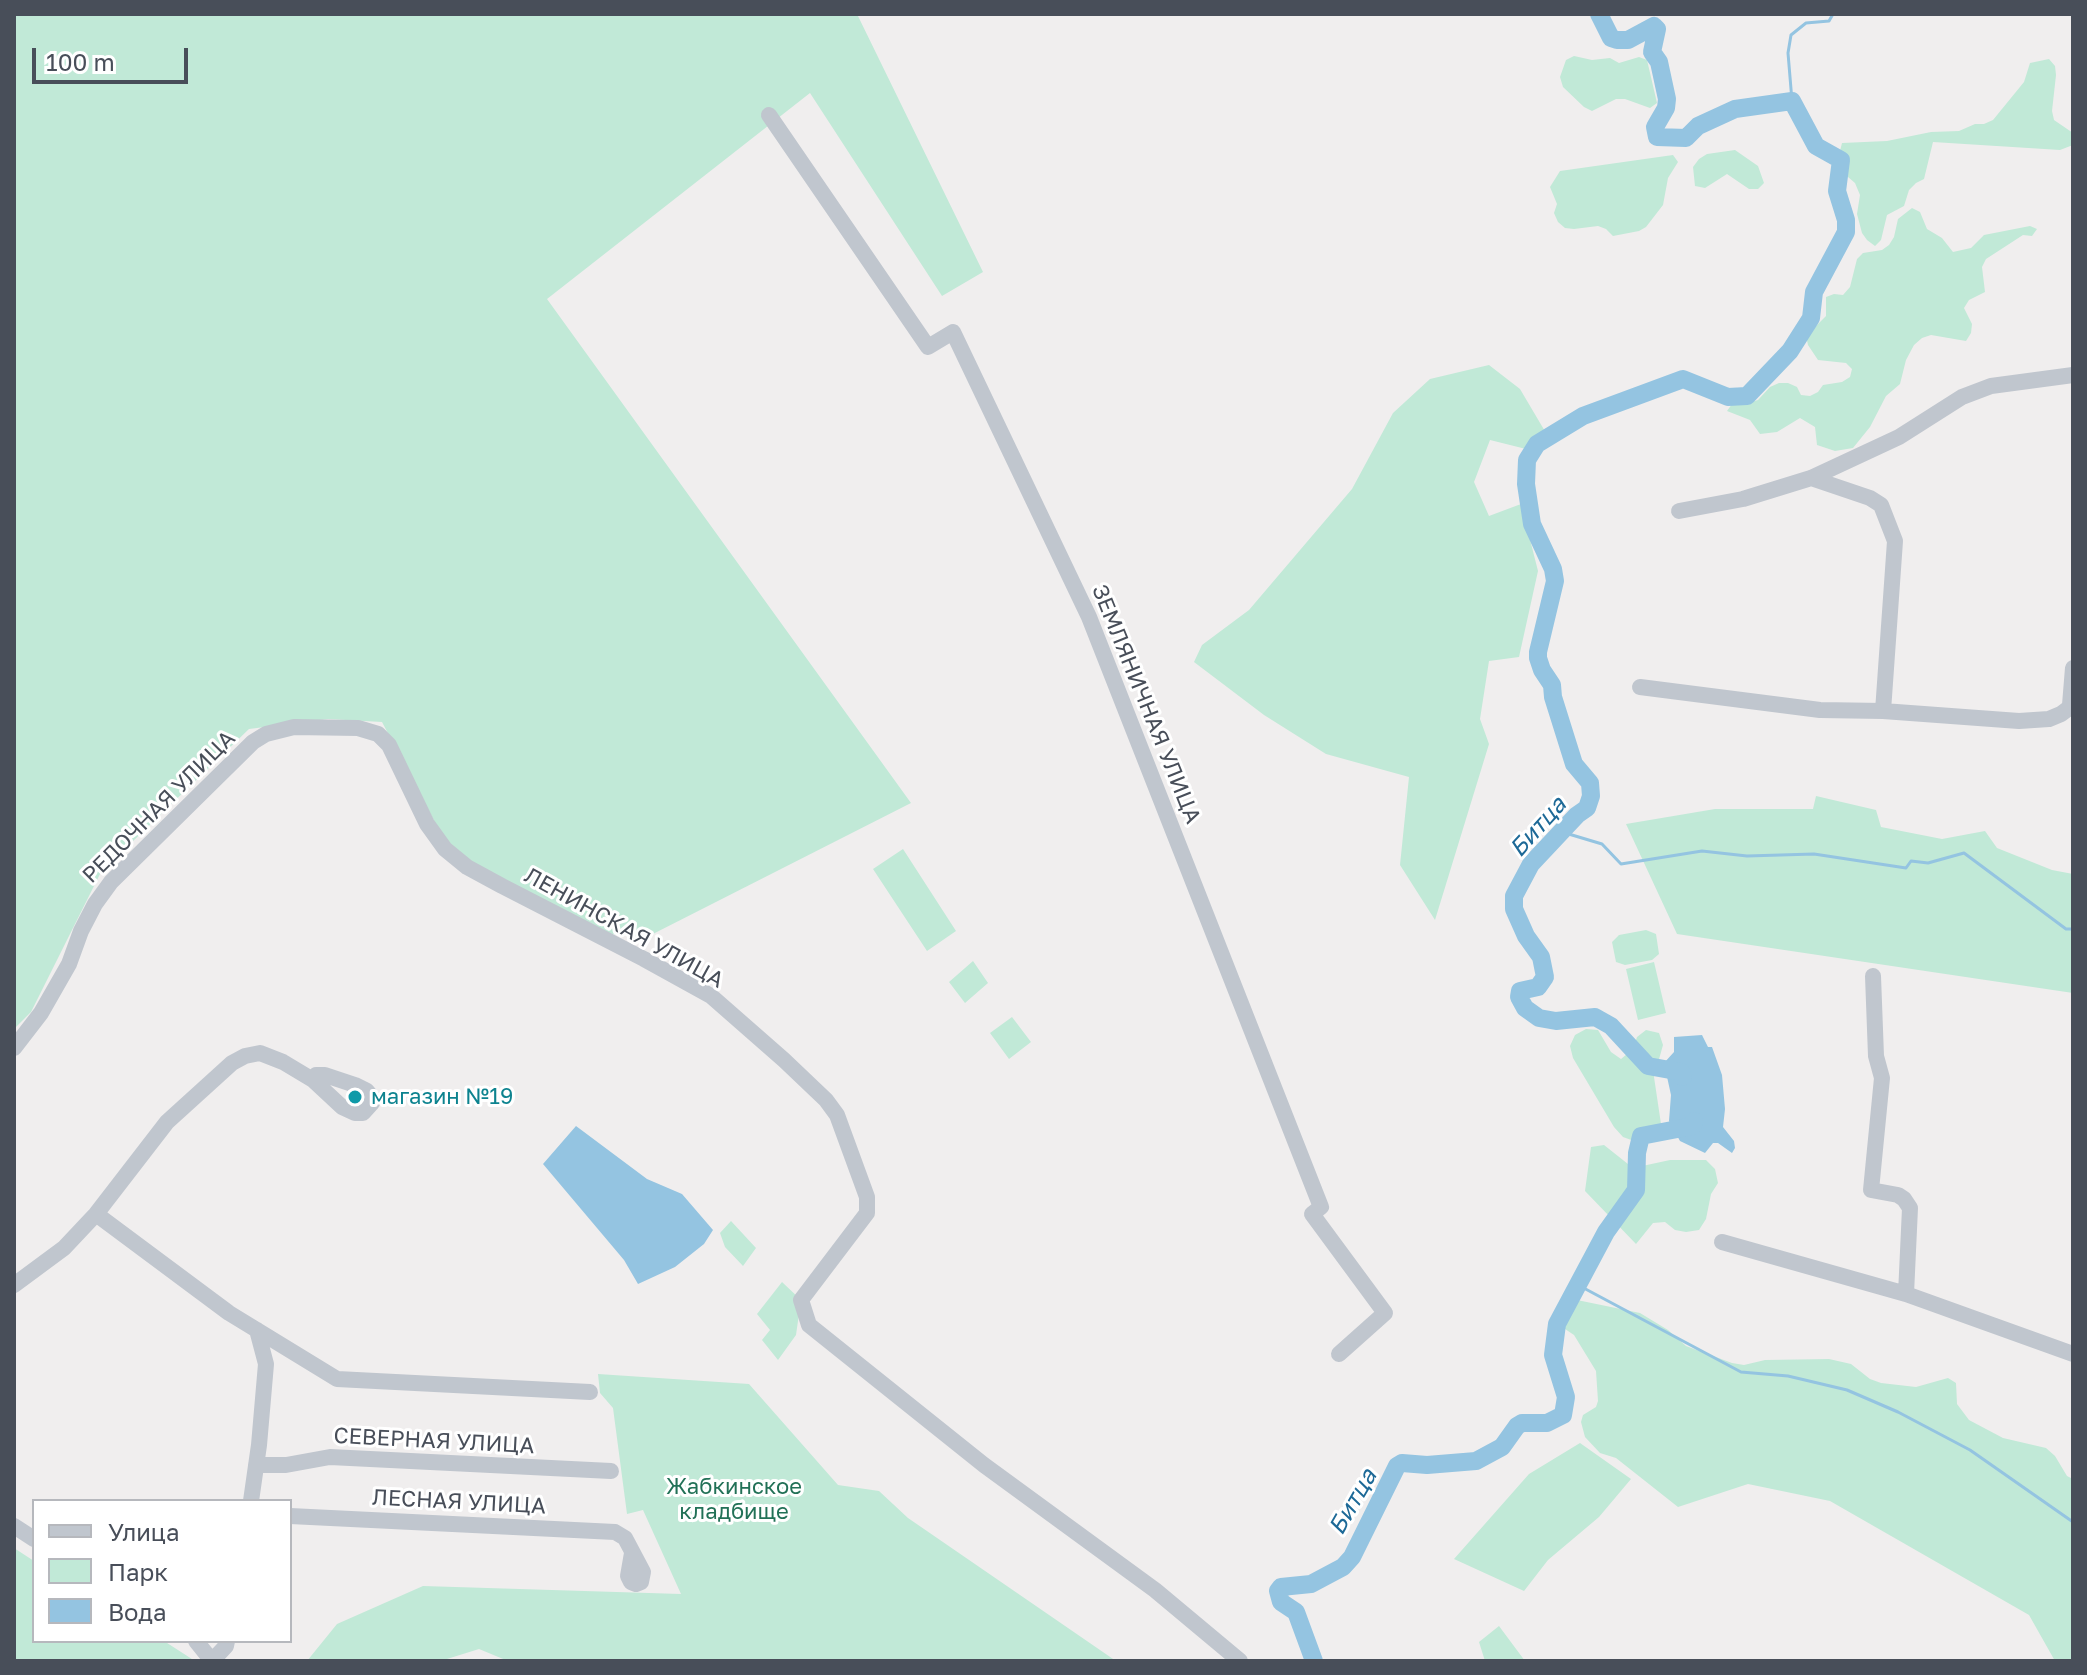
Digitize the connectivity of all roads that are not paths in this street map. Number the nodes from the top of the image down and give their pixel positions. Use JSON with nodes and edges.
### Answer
{"nodes":[{"id":1,"x":769,"y":115,"type":"dead end"},
{"id":2,"x":2073,"y":375,"type":"edge"},
{"id":3,"x":1811,"y":478,"type":"junction"},
{"id":4,"x":1679,"y":511,"type":"dead end"},
{"id":5,"x":2073,"y":668,"type":"edge"},
{"id":6,"x":1640,"y":687,"type":"dead end"},
{"id":7,"x":2072,"y":705,"type":"edge"},
{"id":8,"x":1883,"y":711,"type":"junction"},
{"id":9,"x":400,"y":767,"type":"joint"},
{"id":10,"x":1873,"y":976,"type":"dead end"},
{"id":11,"x":14,"y":1048,"type":"edge"},
{"id":12,"x":313,"y":1080,"type":"dead end"},
{"id":13,"x":96,"y":1214,"type":"junction"},
{"id":14,"x":1722,"y":1242,"type":"dead end"},
{"id":15,"x":14,"y":1285,"type":"edge"},
{"id":16,"x":1906,"y":1294,"type":"junction"},
{"id":17,"x":257,"y":1330,"type":"junction"},
{"id":18,"x":280,"y":1345,"type":"junction"},
{"id":19,"x":1339,"y":1354,"type":"dead end"},
{"id":20,"x":2073,"y":1354,"type":"edge"},
{"id":21,"x":264,"y":1359,"type":"junction"},
{"id":22,"x":590,"y":1392,"type":"dead end"},
{"id":23,"x":256,"y":1465,"type":"junction"},
{"id":24,"x":611,"y":1471,"type":"dead end"},
{"id":25,"x":251,"y":1499,"type":"edge"},
{"id":26,"x":292,"y":1516,"type":"edge"},
{"id":27,"x":14,"y":1526,"type":"edge"},
{"id":28,"x":32,"y":1538,"type":"edge"},
{"id":29,"x":629,"y":1545,"type":"dead end"},
{"id":30,"x":198,"y":1643,"type":"edge"},
{"id":31,"x":227,"y":1643,"type":"edge"},
{"id":32,"x":212,"y":1661,"type":"edge"},
{"id":33,"x":1240,"y":1661,"type":"edge"}],
"edges":[{"from":1,"to":19,"type":"street","name":"ЗЕМЛЯНИЧНАЯ УЛИЦА"},
{"from":2,"to":3,"type":"street"},
{"from":3,"to":4,"type":"street"},
{"from":3,"to":8,"type":"street"},
{"from":5,"to":7,"type":"street"},
{"from":6,"to":8,"type":"street"},
{"from":7,"to":8,"type":"street"},
{"from":9,"to":11,"type":"street","name":"РЕДОЧНАЯ УЛИЦА"},
{"from":9,"to":33,"type":"street","name":"ЛЕНИНСКАЯ УЛИЦА"},
{"from":10,"to":16,"type":"street"},
{"from":12,"to":13,"type":"street"},
{"from":13,"to":15,"type":"street"},
{"from":13,"to":17,"type":"street"},
{"from":14,"to":16,"type":"street"},
{"from":16,"to":20,"type":"street"},
{"from":17,"to":18,"type":"street"},
{"from":17,"to":21,"type":"street"},
{"from":18,"to":21,"type":"street"},
{"from":18,"to":22,"type":"street"},
{"from":21,"to":23,"type":"street"},
{"from":23,"to":24,"type":"street","name":"СЕВЕРНАЯ УЛИЦА"},
{"from":23,"to":25,"type":"street"},
{"from":26,"to":29,"type":"street","name":"ЛЕСНАЯ УЛИЦА"},
{"from":27,"to":28,"type":"street"},
{"from":30,"to":32,"type":"street"},
{"from":31,"to":32,"type":"street"}]}
